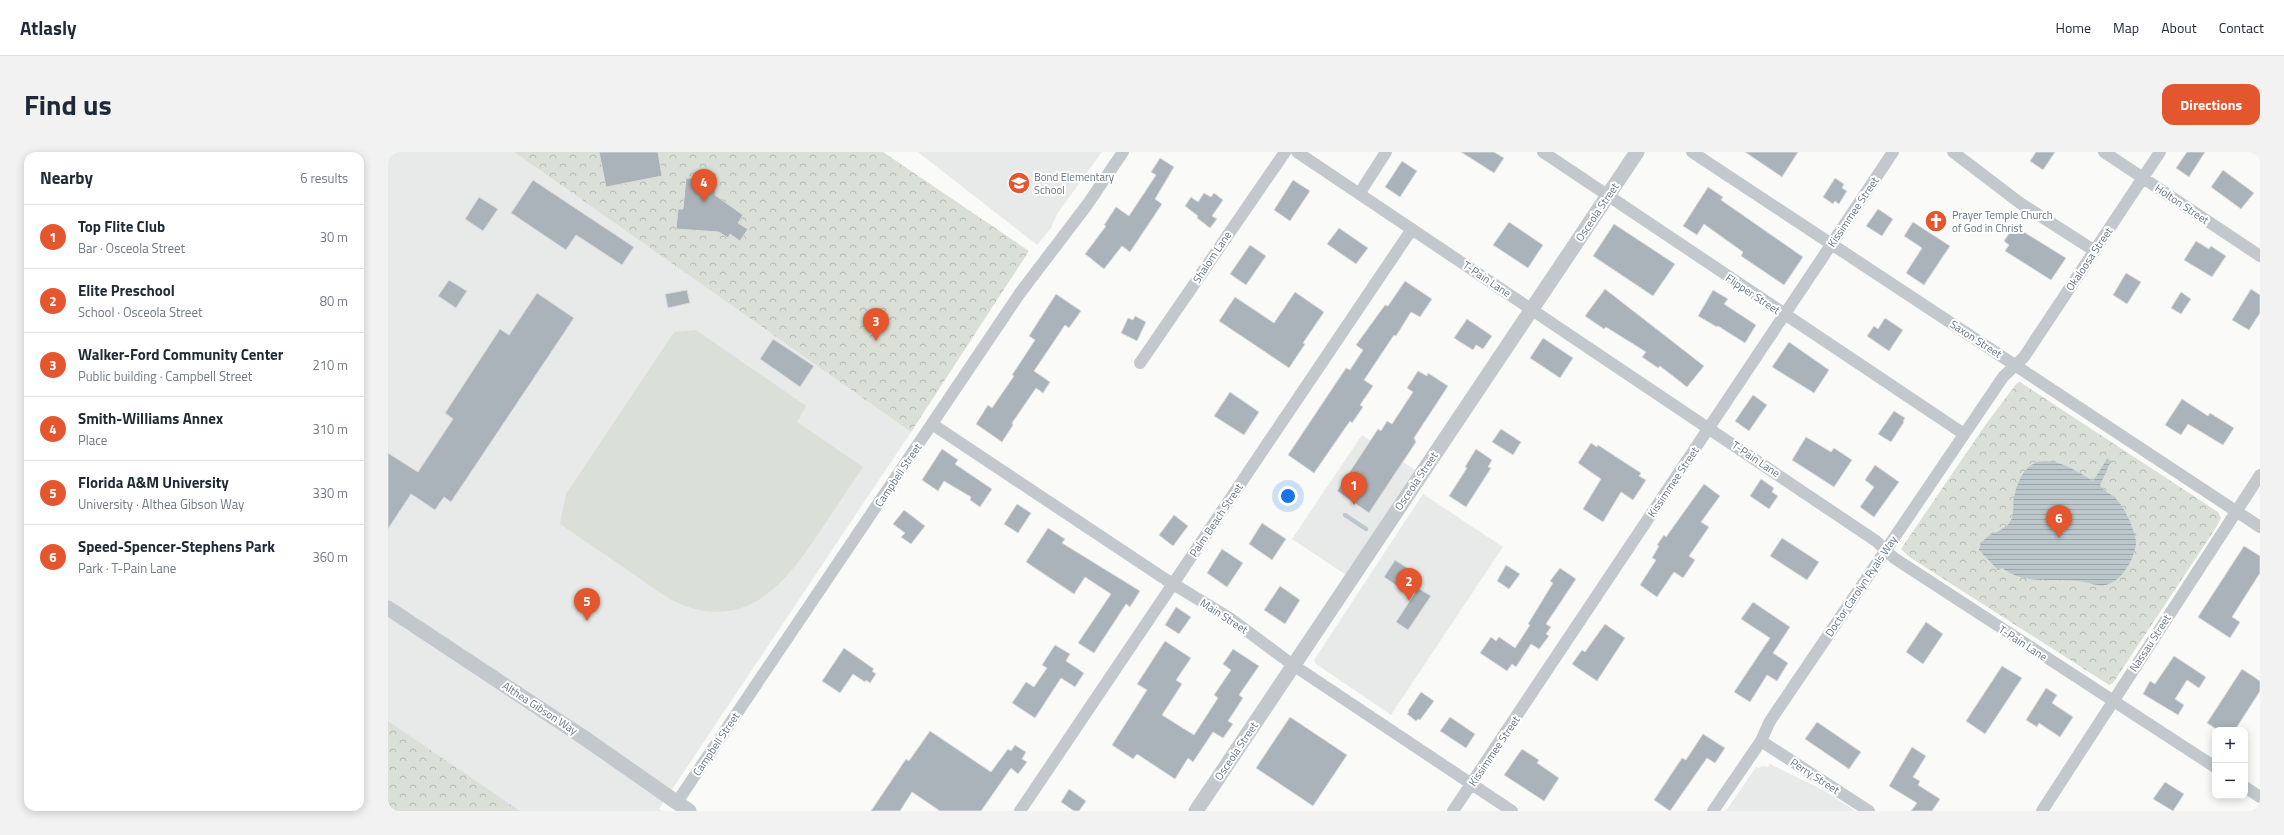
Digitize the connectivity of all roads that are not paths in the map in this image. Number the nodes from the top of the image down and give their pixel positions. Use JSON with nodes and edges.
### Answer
{"nodes":[{"id":1,"x":1123,"y":152,"type":"edge"},
{"id":2,"x":1285,"y":152,"type":"edge"},
{"id":3,"x":1297,"y":152,"type":"edge"},
{"id":4,"x":1386,"y":152,"type":"edge"},
{"id":5,"x":1543,"y":152,"type":"edge"},
{"id":6,"x":1637,"y":152,"type":"edge"},
{"id":7,"x":1692,"y":152,"type":"edge"},
{"id":8,"x":1893,"y":152,"type":"edge"},
{"id":9,"x":1953,"y":152,"type":"edge"},
{"id":10,"x":2104,"y":152,"type":"edge"},
{"id":11,"x":2160,"y":152,"type":"edge"},
{"id":12,"x":2143,"y":178,"type":"junction"},
{"id":13,"x":1359,"y":194,"type":"junction"},
{"id":14,"x":1609,"y":195,"type":"junction"},
{"id":15,"x":1412,"y":229,"type":"junction"},
{"id":16,"x":1832,"y":244,"type":"junction"},
{"id":17,"x":2095,"y":251,"type":"junction"},
{"id":18,"x":2260,"y":256,"type":"edge"},
{"id":19,"x":1532,"y":309,"type":"junction"},
{"id":20,"x":1785,"y":315,"type":"junction"},
{"id":21,"x":1140,"y":363,"type":"dead end"},
{"id":22,"x":2016,"y":365,"type":"junction"},
{"id":23,"x":932,"y":424,"type":"junction"},
{"id":24,"x":1709,"y":428,"type":"junction"},
{"id":25,"x":1964,"y":434,"type":"junction"},
{"id":26,"x":2260,"y":475,"type":"edge"},
{"id":27,"x":2236,"y":511,"type":"junction"},
{"id":28,"x":2260,"y":527,"type":"edge"},
{"id":29,"x":1885,"y":550,"type":"junction"},
{"id":30,"x":1173,"y":584,"type":"junction"},
{"id":31,"x":388,"y":608,"type":"edge"},
{"id":32,"x":1293,"y":665,"type":"junction"},
{"id":33,"x":2113,"y":701,"type":"junction"},
{"id":34,"x":1761,"y":741,"type":"junction"},
{"id":35,"x":2212,"y":766,"type":"edge"},
{"id":36,"x":1472,"y":784,"type":"junction"},
{"id":37,"x":2248,"y":789,"type":"edge"},
{"id":38,"x":2260,"y":797,"type":"edge"},
{"id":39,"x":677,"y":802,"type":"junction"},
{"id":40,"x":689,"y":811,"type":"edge"},
{"id":41,"x":1020,"y":811,"type":"edge"},
{"id":42,"x":1196,"y":811,"type":"edge"},
{"id":43,"x":1453,"y":811,"type":"edge"},
{"id":44,"x":1512,"y":811,"type":"edge"},
{"id":45,"x":1713,"y":811,"type":"edge"},
{"id":46,"x":1869,"y":811,"type":"edge"},
{"id":47,"x":2042,"y":811,"type":"edge"}],
"edges":[{"from":1,"to":23,"type":"street","name":"Campbell Street"},
{"from":2,"to":21,"type":"street","name":"Shalom Lane"},
{"from":3,"to":13,"type":"street","name":"T-Pain Lane"},
{"from":4,"to":13,"type":"street"},
{"from":5,"to":14,"type":"street","name":"Flipper Street"},
{"from":6,"to":14,"type":"street","name":"Osceola Street"},
{"from":7,"to":16,"type":"street","name":"Saxon Street"},
{"from":8,"to":16,"type":"street","name":"Kissimmee Street"},
{"from":9,"to":17,"type":"street"},
{"from":10,"to":12,"type":"street","name":"Holton Street"},
{"from":11,"to":12,"type":"street","name":"Okaloosa Street"},
{"from":12,"to":17,"type":"street","name":"Okaloosa Street"},
{"from":12,"to":18,"type":"street","name":"Holton Street"},
{"from":13,"to":15,"type":"street","name":"T-Pain Lane"},
{"from":14,"to":19,"type":"street","name":"Osceola Street"},
{"from":14,"to":20,"type":"street","name":"Flipper Street"},
{"from":15,"to":19,"type":"street","name":"T-Pain Lane"},
{"from":15,"to":30,"type":"street","name":"Palm Beach Street"},
{"from":16,"to":20,"type":"street","name":"Kissimmee Street"},
{"from":16,"to":22,"type":"street","name":"Saxon Street"},
{"from":17,"to":22,"type":"street","name":"Okaloosa Street"},
{"from":19,"to":24,"type":"street","name":"T-Pain Lane"},
{"from":19,"to":32,"type":"street","name":"Osceola Street"},
{"from":20,"to":24,"type":"street","name":"Kissimmee Street"},
{"from":20,"to":25,"type":"street","name":"Flipper Street"},
{"from":22,"to":25,"type":"street","name":"Doctor Carolyn Ryals Way"},
{"from":22,"to":27,"type":"street","name":"Saxon Street"},
{"from":23,"to":30,"type":"street","name":"Main Street"},
{"from":23,"to":39,"type":"street","name":"Campbell Street"},
{"from":24,"to":29,"type":"street","name":"T-Pain Lane"},
{"from":24,"to":36,"type":"street","name":"Kissimmee Street"},
{"from":25,"to":29,"type":"street","name":"Doctor Carolyn Ryals Way"},
{"from":26,"to":27,"type":"street","name":"Nassau Street"},
{"from":27,"to":28,"type":"street","name":"Saxon Street"},
{"from":27,"to":33,"type":"street","name":"Nassau Street"},
{"from":29,"to":33,"type":"street","name":"T-Pain Lane"},
{"from":29,"to":34,"type":"street","name":"Doctor Carolyn Ryals Way"},
{"from":30,"to":32,"type":"street","name":"Main Street"},
{"from":30,"to":41,"type":"street","name":"Palm Beach Street"},
{"from":31,"to":39,"type":"street","name":"Althea Gibson Way"},
{"from":32,"to":36,"type":"street","name":"Main Street"},
{"from":32,"to":42,"type":"street","name":"Osceola Street"},
{"from":33,"to":35,"type":"street","name":"T-Pain Lane"},
{"from":33,"to":47,"type":"street","name":"Nassau Street"},
{"from":34,"to":45,"type":"street","name":"Doctor Carolyn Ryals Way"},
{"from":34,"to":46,"type":"street","name":"Perry Street"},
{"from":36,"to":43,"type":"street","name":"Kissimmee Street"},
{"from":36,"to":44,"type":"street","name":"Main Street"},
{"from":37,"to":38,"type":"street"},
{"from":39,"to":40,"type":"street","name":"Althea Gibson Way"}]}
